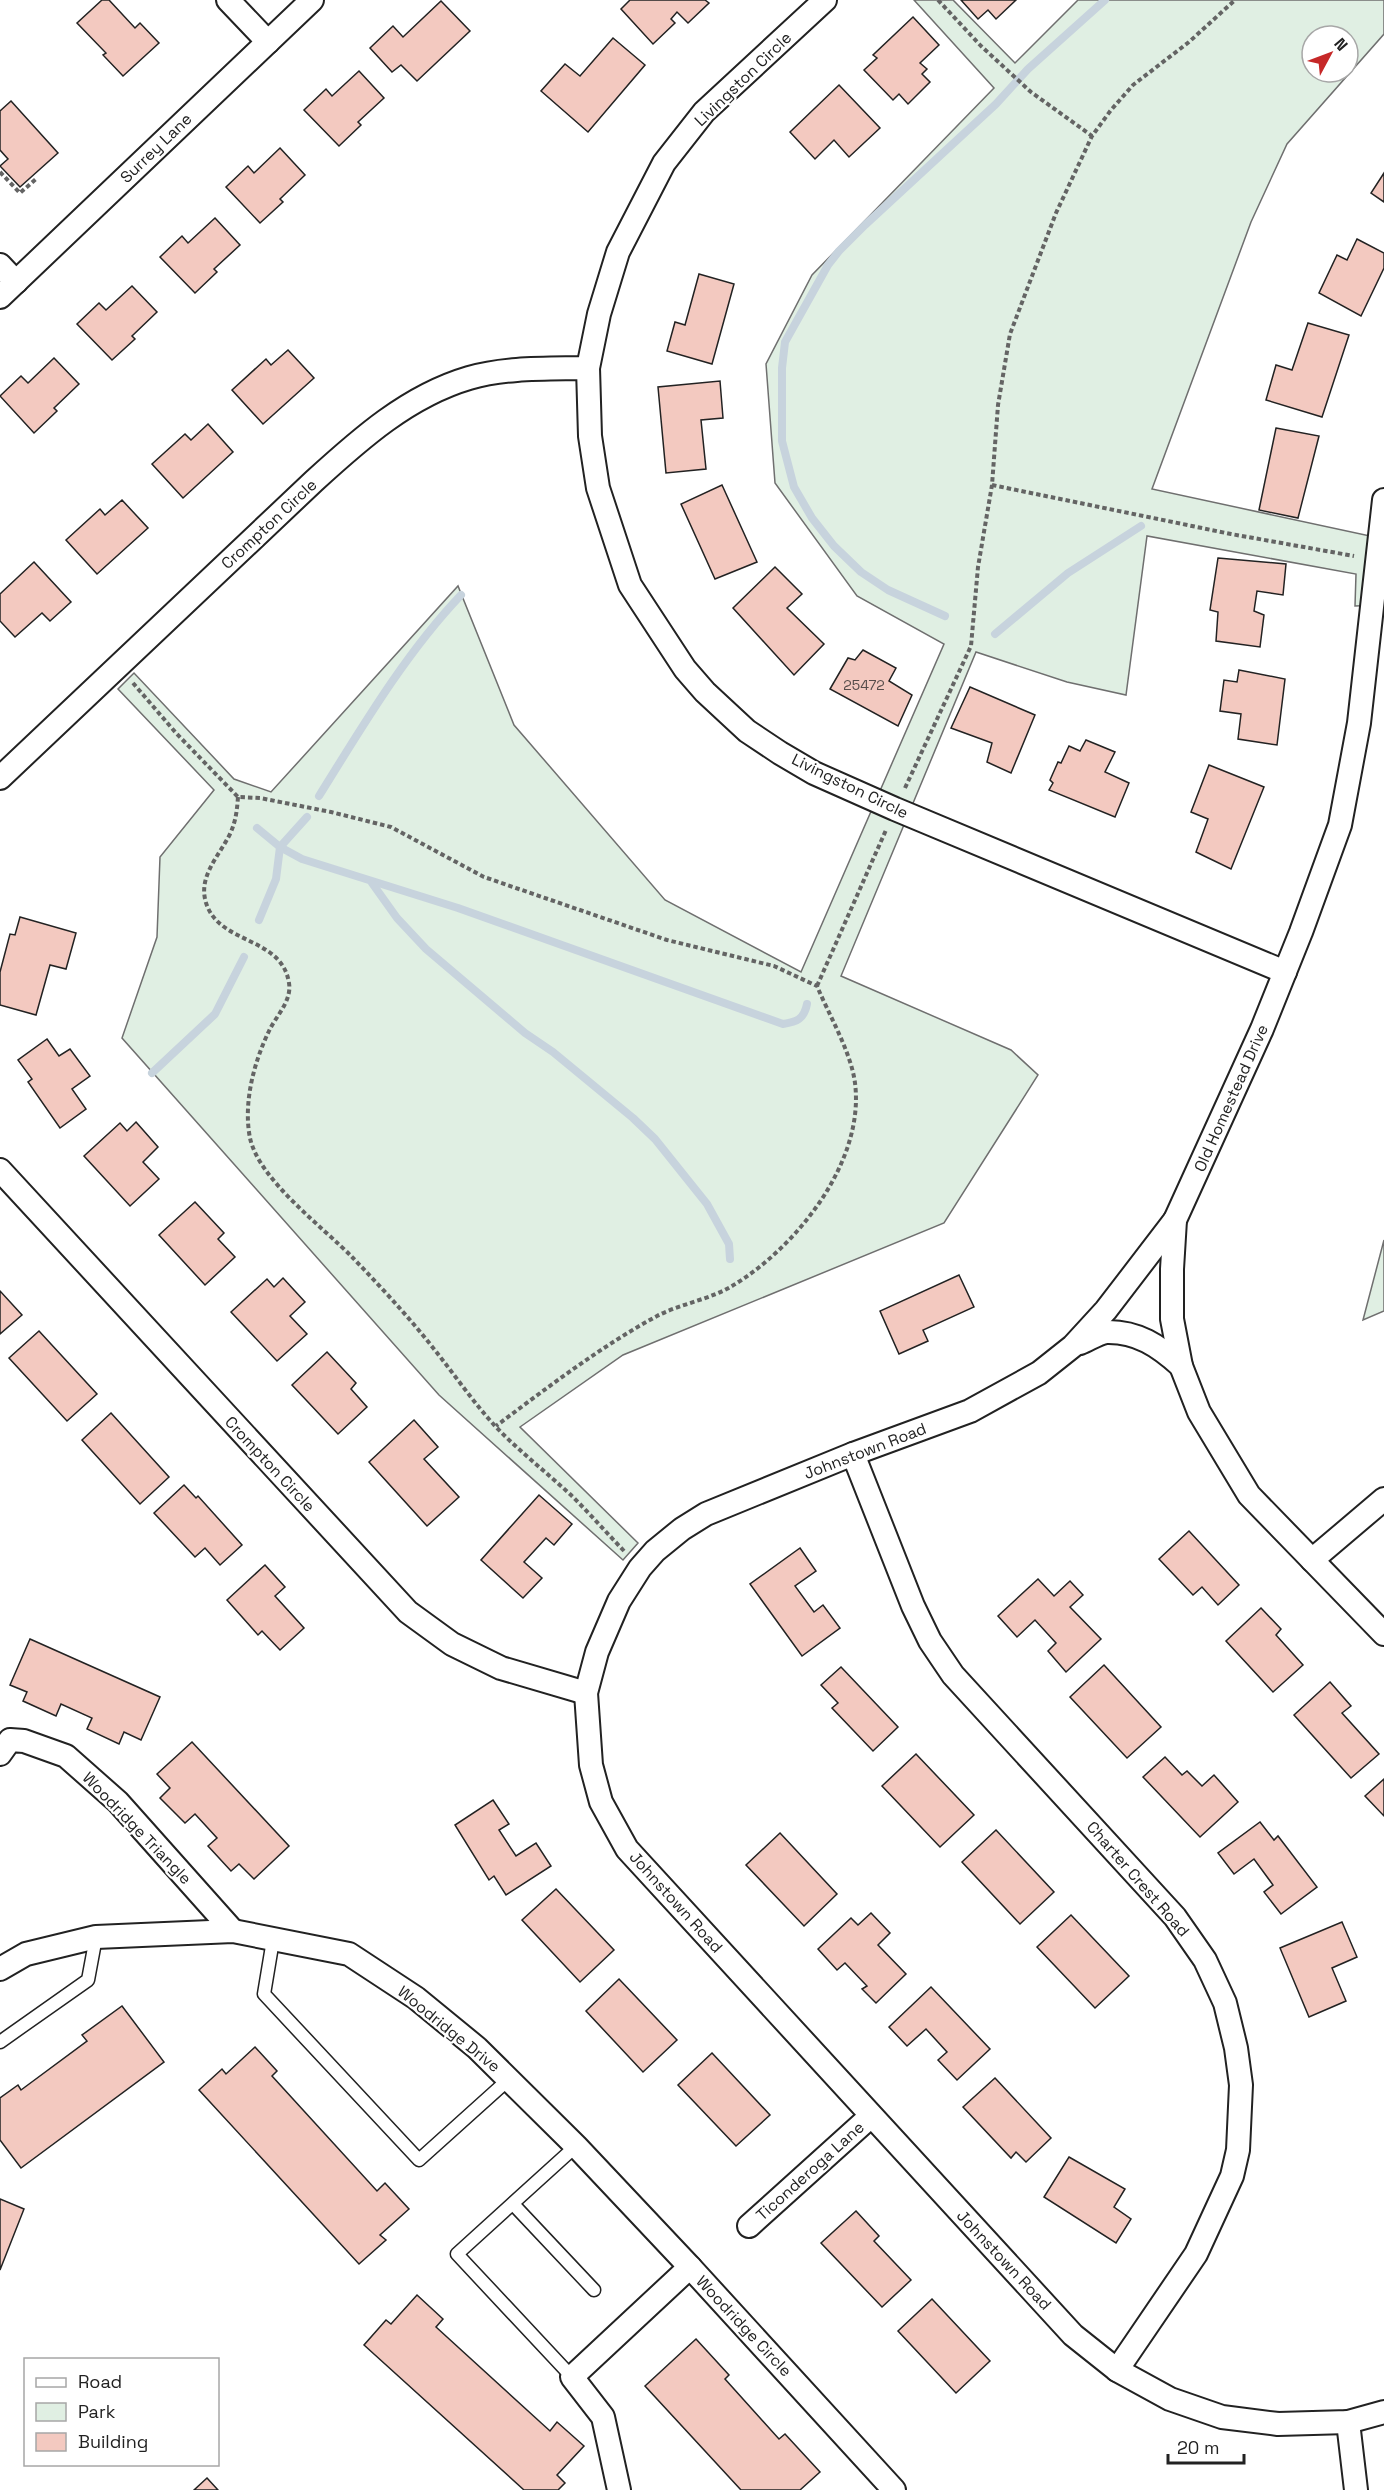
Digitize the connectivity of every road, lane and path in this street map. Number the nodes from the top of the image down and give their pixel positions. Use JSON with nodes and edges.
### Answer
{"nodes":[{"id":1,"x":228,"y":0,"type":"edge"},
{"id":2,"x":312,"y":0,"type":"edge"},
{"id":3,"x":825,"y":0,"type":"edge"},
{"id":4,"x":938,"y":0,"type":"edge"},
{"id":5,"x":1235,"y":0,"type":"edge"},
{"id":6,"x":268,"y":42,"type":"junction"},
{"id":7,"x":1092,"y":136,"type":"junction"},
{"id":8,"x":0,"y":172,"type":"edge"},
{"id":9,"x":37,"y":178,"type":"dead end"},
{"id":10,"x":0,"y":265,"type":"edge"},
{"id":11,"x":8,"y":289,"type":"edge"},
{"id":12,"x":588,"y":368,"type":"junction"},
{"id":13,"x":992,"y":485,"type":"junction"},
{"id":14,"x":1384,"y":500,"type":"edge"},
{"id":15,"x":1374,"y":573,"type":"junction"},
{"id":16,"x":118,"y":667,"type":"junction"},
{"id":17,"x":0,"y":778,"type":"edge"},
{"id":18,"x":238,"y":796,"type":"junction"},
{"id":19,"x":895,"y":809,"type":"junction"},
{"id":20,"x":1285,"y":972,"type":"junction"},
{"id":21,"x":817,"y":986,"type":"junction"},
{"id":22,"x":0,"y":1170,"type":"edge"},
{"id":23,"x":1175,"y":1220,"type":"junction"},
{"id":24,"x":1073,"y":1346,"type":"junction"},
{"id":25,"x":1181,"y":1366,"type":"junction"},
{"id":26,"x":496,"y":1426,"type":"junction"},
{"id":27,"x":853,"y":1454,"type":"junction"},
{"id":28,"x":1384,"y":1499,"type":"edge"},
{"id":29,"x":1312,"y":1560,"type":"junction"},
{"id":30,"x":640,"y":1568,"type":"junction"},
{"id":31,"x":1384,"y":1635,"type":"edge"},
{"id":32,"x":586,"y":1693,"type":"junction"},
{"id":33,"x":0,"y":1754,"type":"edge"},
{"id":34,"x":233,"y":1931,"type":"junction"},
{"id":35,"x":96,"y":1937,"type":"junction"},
{"id":36,"x":273,"y":1940,"type":"junction"},
{"id":37,"x":0,"y":1969,"type":"edge"},
{"id":38,"x":0,"y":2042,"type":"edge"},
{"id":39,"x":509,"y":2079,"type":"junction"},
{"id":40,"x":871,"y":2116,"type":"junction"},
{"id":41,"x":576,"y":2146,"type":"junction"},
{"id":42,"x":513,"y":2204,"type":"junction"},
{"id":43,"x":749,"y":2226,"type":"dead end"},
{"id":44,"x":690,"y":2267,"type":"junction"},
{"id":45,"x":594,"y":2290,"type":"dead end"},
{"id":46,"x":1117,"y":2370,"type":"junction"},
{"id":47,"x":572,"y":2377,"type":"junction"},
{"id":48,"x":1384,"y":2412,"type":"edge"},
{"id":49,"x":1348,"y":2422,"type":"junction"},
{"id":50,"x":619,"y":2490,"type":"edge"},
{"id":51,"x":894,"y":2490,"type":"edge"},
{"id":52,"x":1356,"y":2490,"type":"edge"}],
"edges":[{"from":1,"to":6,"type":"street"},
{"from":2,"to":6,"type":"street","name":"Surrey Lane"},
{"from":3,"to":12,"type":"street","name":"Livingston Circle"},
{"from":4,"to":7,"type":"path"},
{"from":5,"to":7,"type":"path"},
{"from":6,"to":11,"type":"street","name":"Surrey Lane"},
{"from":7,"to":13,"type":"path"},
{"from":8,"to":9,"type":"path"},
{"from":10,"to":11,"type":"street"},
{"from":12,"to":16,"type":"street","name":"Crompton Circle"},
{"from":12,"to":19,"type":"street","name":"Livingston Circle"},
{"from":13,"to":15,"type":"path"},
{"from":13,"to":19,"type":"path"},
{"from":14,"to":15,"type":"street","name":"Old Homestead Drive"},
{"from":15,"to":20,"type":"street","name":"Old Homestead Drive"},
{"from":16,"to":17,"type":"street","name":"Crompton Circle"},
{"from":16,"to":18,"type":"path"},
{"from":18,"to":21,"type":"path"},
{"from":18,"to":26,"type":"path"},
{"from":19,"to":20,"type":"street","name":"Livingston Circle"},
{"from":19,"to":21,"type":"path"},
{"from":20,"to":23,"type":"street","name":"Old Homestead Drive"},
{"from":21,"to":26,"type":"path"},
{"from":22,"to":32,"type":"street","name":"Crompton Circle"},
{"from":23,"to":24,"type":"street","name":"Johnstown Road"},
{"from":23,"to":25,"type":"street","name":"Old Homestead Drive"},
{"from":24,"to":25,"type":"street"},
{"from":24,"to":27,"type":"street","name":"Johnstown Road"},
{"from":25,"to":29,"type":"street","name":"Old Homestead Drive"},
{"from":26,"to":30,"type":"path"},
{"from":27,"to":30,"type":"street","name":"Johnstown Road"},
{"from":27,"to":46,"type":"street","name":"Charter Crest Road"},
{"from":28,"to":29,"type":"street"},
{"from":29,"to":31,"type":"street","name":"Old Homestead Drive"},
{"from":30,"to":32,"type":"street","name":"Johnstown Road"},
{"from":32,"to":40,"type":"street","name":"Johnstown Road"},
{"from":33,"to":34,"type":"street","name":"Woodridge Triangle"},
{"from":34,"to":35,"type":"street","name":"Woodridge Drive"},
{"from":34,"to":36,"type":"street","name":"Woodridge Drive"},
{"from":35,"to":37,"type":"street","name":"Woodridge Drive"},
{"from":35,"to":38,"type":"lane"},
{"from":36,"to":39,"type":"street","name":"Woodridge Drive"},
{"from":36,"to":39,"type":"lane"},
{"from":39,"to":41,"type":"street","name":"Woodridge Drive"},
{"from":40,"to":43,"type":"street","name":"Ticonderoga Lane"},
{"from":40,"to":46,"type":"street","name":"Johnstown Road"},
{"from":41,"to":42,"type":"lane"},
{"from":41,"to":44,"type":"street","name":"Woodridge Drive"},
{"from":42,"to":45,"type":"lane"},
{"from":42,"to":47,"type":"lane"},
{"from":44,"to":47,"type":"street","name":"Woodridge Circle"},
{"from":44,"to":51,"type":"street","name":"Woodridge Circle"},
{"from":46,"to":49,"type":"street","name":"Johnstown Road"},
{"from":47,"to":50,"type":"street"},
{"from":48,"to":49,"type":"street","name":"Johnstown Road"},
{"from":49,"to":52,"type":"street"}]}
